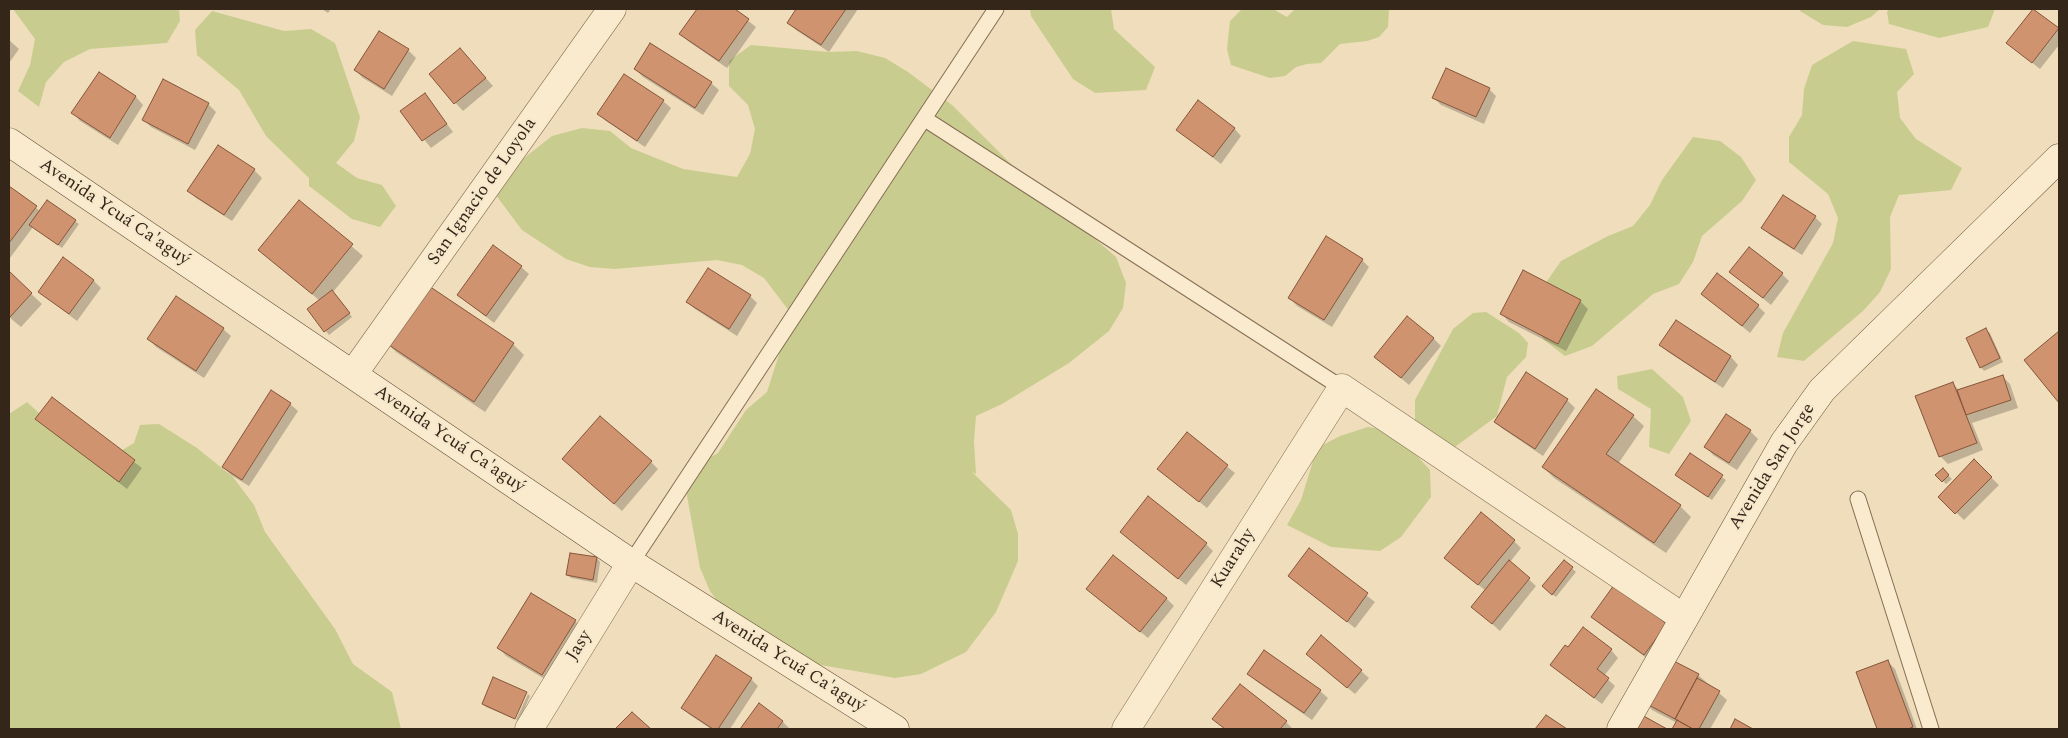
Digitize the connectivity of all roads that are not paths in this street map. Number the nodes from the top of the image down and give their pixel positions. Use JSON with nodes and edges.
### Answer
{"nodes":[{"id":1,"x":612,"y":9,"type":"edge"},
{"id":2,"x":996,"y":9,"type":"edge"},
{"id":3,"x":925,"y":119,"type":"junction"},
{"id":4,"x":9,"y":142,"type":"edge"},
{"id":5,"x":2059,"y":158,"type":"edge"},
{"id":6,"x":353,"y":374,"type":"junction"},
{"id":7,"x":1342,"y":388,"type":"junction"},
{"id":8,"x":1858,"y":499,"type":"dead end"},
{"id":9,"x":631,"y":563,"type":"junction"},
{"id":10,"x":1684,"y":618,"type":"junction"},
{"id":11,"x":529,"y":729,"type":"edge"},
{"id":12,"x":895,"y":729,"type":"edge"},
{"id":13,"x":1126,"y":729,"type":"edge"},
{"id":14,"x":1621,"y":729,"type":"edge"},
{"id":15,"x":1931,"y":729,"type":"edge"}],
"edges":[{"from":1,"to":6,"type":"street","name":"San Ignacio de Loyola"},
{"from":2,"to":3,"type":"lane"},
{"from":3,"to":7,"type":"lane"},
{"from":3,"to":9,"type":"lane"},
{"from":4,"to":6,"type":"street","name":"Avenida Ycuá Ca'aguý"},
{"from":5,"to":10,"type":"street","name":"Avenida San Jorge"},
{"from":6,"to":9,"type":"street","name":"Avenida Ycuá Ca'aguý"},
{"from":7,"to":10,"type":"street"},
{"from":7,"to":13,"type":"street","name":"Kuarahy"},
{"from":8,"to":15,"type":"lane"},
{"from":9,"to":11,"type":"street","name":"Jasy"},
{"from":9,"to":12,"type":"street","name":"Avenida Ycuá Ca'aguý"},
{"from":10,"to":14,"type":"street","name":"Avenida San Jorge"}]}
